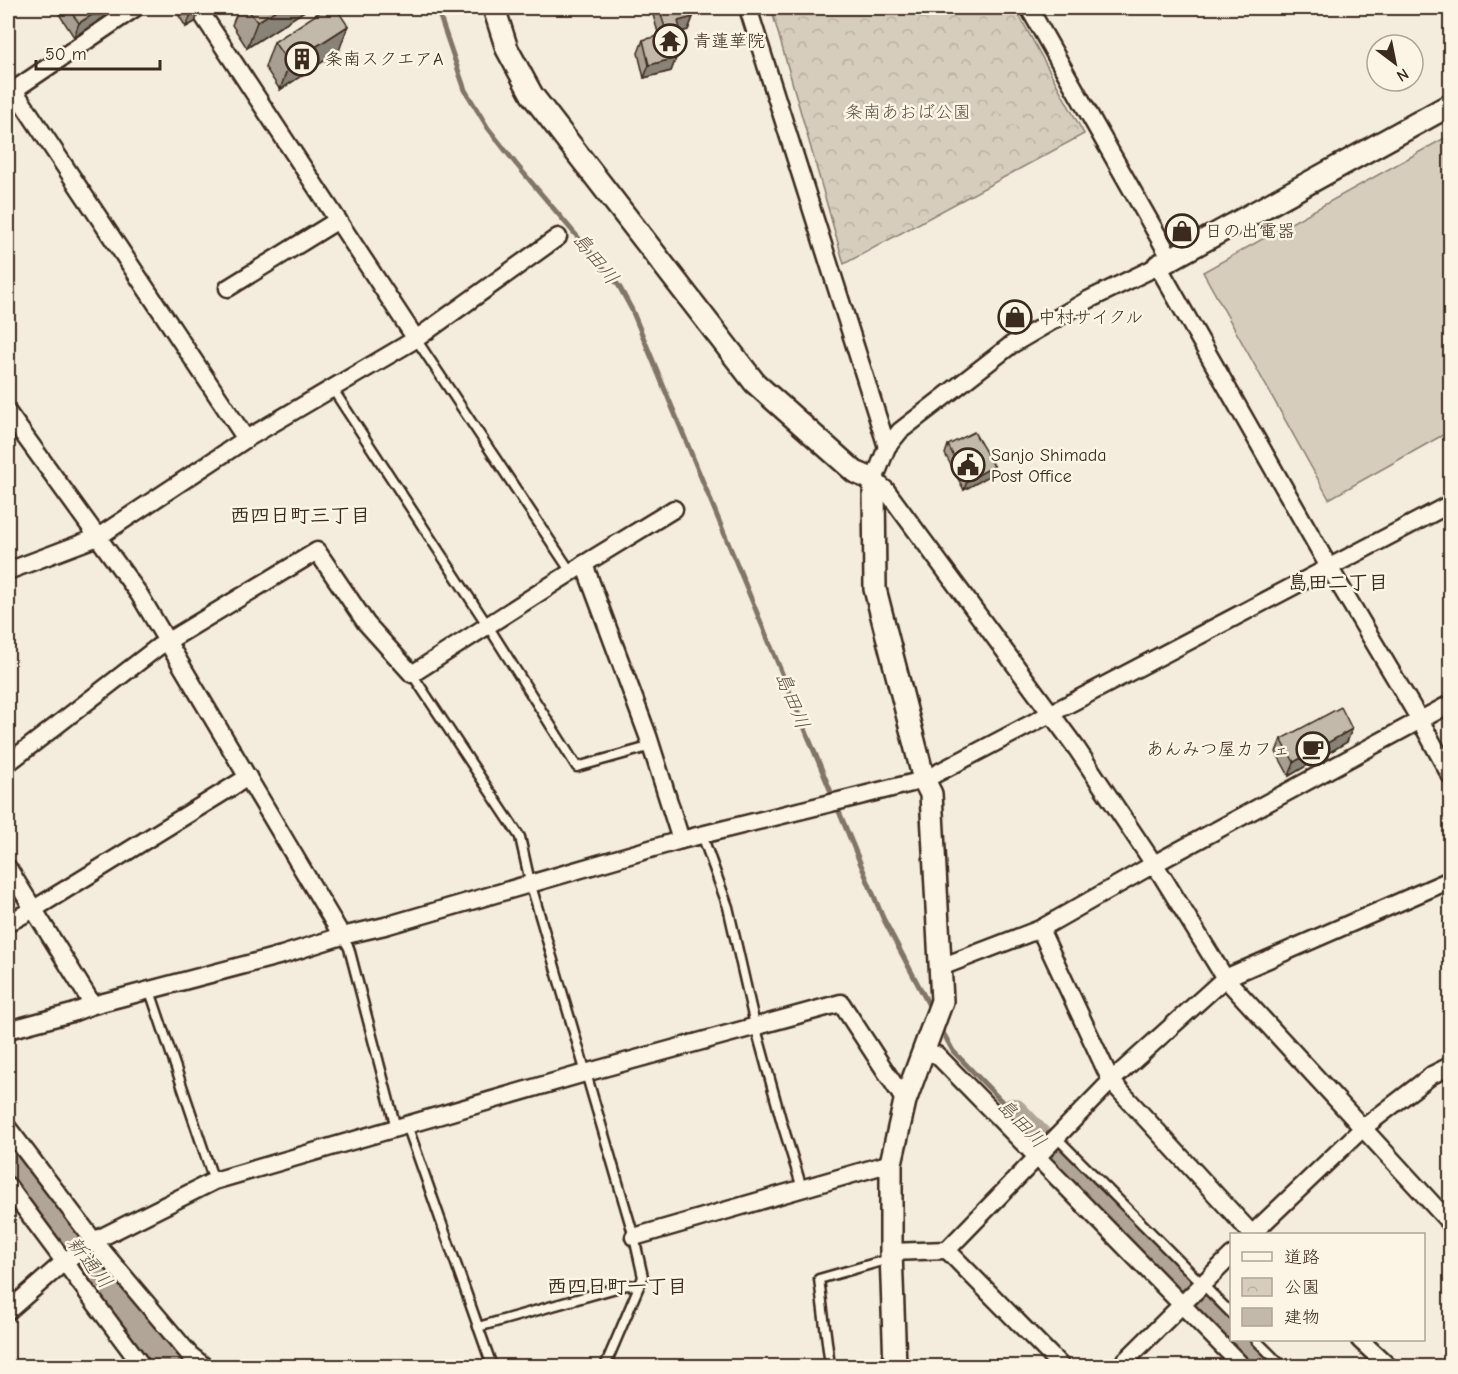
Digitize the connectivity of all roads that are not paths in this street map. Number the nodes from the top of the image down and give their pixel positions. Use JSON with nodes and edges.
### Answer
{"nodes":[{"id":1,"x":135,"y":8,"type":"edge"},
{"id":2,"x":198,"y":8,"type":"edge"},
{"id":3,"x":494,"y":8,"type":"edge"},
{"id":4,"x":748,"y":8,"type":"edge"},
{"id":5,"x":1029,"y":8,"type":"edge"},
{"id":6,"x":11,"y":92,"type":"edge"},
{"id":7,"x":1450,"y":105,"type":"edge"},
{"id":8,"x":338,"y":220,"type":"junction"},
{"id":9,"x":558,"y":237,"type":"dead end"},
{"id":10,"x":1164,"y":263,"type":"junction"},
{"id":11,"x":228,"y":288,"type":"dead end"},
{"id":12,"x":416,"y":339,"type":"junction"},
{"id":13,"x":332,"y":388,"type":"junction"},
{"id":14,"x":8,"y":413,"type":"edge"},
{"id":15,"x":246,"y":439,"type":"junction"},
{"id":16,"x":887,"y":447,"type":"junction"},
{"id":17,"x":874,"y":480,"type":"junction"},
{"id":18,"x":1450,"y":504,"type":"edge"},
{"id":19,"x":674,"y":509,"type":"dead end"},
{"id":20,"x":98,"y":537,"type":"junction"},
{"id":21,"x":1329,"y":567,"type":"junction"},
{"id":22,"x":577,"y":568,"type":"junction"},
{"id":23,"x":8,"y":571,"type":"edge"},
{"id":24,"x":488,"y":626,"type":"junction"},
{"id":25,"x":169,"y":642,"type":"junction"},
{"id":26,"x":412,"y":674,"type":"junction"},
{"id":27,"x":1450,"y":704,"type":"edge"},
{"id":28,"x":1051,"y":713,"type":"junction"},
{"id":29,"x":1420,"y":720,"type":"junction"},
{"id":30,"x":652,"y":746,"type":"junction"},
{"id":31,"x":8,"y":763,"type":"edge"},
{"id":32,"x":1450,"y":775,"type":"edge"},
{"id":33,"x":248,"y":777,"type":"junction"},
{"id":34,"x":924,"y":780,"type":"junction"},
{"id":35,"x":702,"y":835,"type":"junction"},
{"id":36,"x":681,"y":840,"type":"junction"},
{"id":37,"x":1154,"y":864,"type":"junction"},
{"id":38,"x":8,"y":868,"type":"edge"},
{"id":39,"x":1450,"y":880,"type":"edge"},
{"id":40,"x":530,"y":882,"type":"junction"},
{"id":41,"x":34,"y":909,"type":"junction"},
{"id":42,"x":8,"y":922,"type":"edge"},
{"id":43,"x":1040,"y":930,"type":"junction"},
{"id":44,"x":342,"y":936,"type":"junction"},
{"id":45,"x":941,"y":967,"type":"junction"},
{"id":46,"x":1225,"y":978,"type":"junction"},
{"id":47,"x":150,"y":991,"type":"junction"},
{"id":48,"x":93,"y":1005,"type":"junction"},
{"id":49,"x":755,"y":1025,"type":"junction"},
{"id":50,"x":8,"y":1030,"type":"edge"},
{"id":51,"x":923,"y":1052,"type":"junction"},
{"id":52,"x":1450,"y":1066,"type":"edge"},
{"id":53,"x":585,"y":1073,"type":"junction"},
{"id":54,"x":1111,"y":1081,"type":"junction"},
{"id":55,"x":905,"y":1101,"type":"junction"},
{"id":56,"x":401,"y":1127,"type":"junction"},
{"id":57,"x":8,"y":1128,"type":"edge"},
{"id":58,"x":1363,"y":1128,"type":"junction"},
{"id":59,"x":1057,"y":1138,"type":"junction"},
{"id":60,"x":1038,"y":1158,"type":"junction"},
{"id":61,"x":891,"y":1163,"type":"junction"},
{"id":62,"x":214,"y":1181,"type":"junction"},
{"id":63,"x":8,"y":1186,"type":"edge"},
{"id":64,"x":802,"y":1188,"type":"junction"},
{"id":65,"x":1450,"y":1223,"type":"edge"},
{"id":66,"x":1251,"y":1233,"type":"edge"},
{"id":67,"x":1253,"y":1233,"type":"edge"},
{"id":68,"x":634,"y":1237,"type":"junction"},
{"id":69,"x":91,"y":1243,"type":"junction"},
{"id":70,"x":947,"y":1250,"type":"junction"},
{"id":71,"x":891,"y":1255,"type":"junction"},
{"id":72,"x":1230,"y":1258,"type":"edge"},
{"id":73,"x":68,"y":1259,"type":"junction"},
{"id":74,"x":639,"y":1286,"type":"junction"},
{"id":75,"x":1200,"y":1287,"type":"junction"},
{"id":76,"x":1182,"y":1304,"type":"junction"},
{"id":77,"x":8,"y":1311,"type":"edge"},
{"id":78,"x":1230,"y":1312,"type":"edge"},
{"id":79,"x":478,"y":1327,"type":"junction"},
{"id":80,"x":1257,"y":1341,"type":"edge"},
{"id":81,"x":1361,"y":1341,"type":"edge"},
{"id":82,"x":142,"y":1366,"type":"edge"},
{"id":83,"x":204,"y":1366,"type":"edge"},
{"id":84,"x":492,"y":1366,"type":"edge"},
{"id":85,"x":604,"y":1366,"type":"edge"},
{"id":86,"x":830,"y":1366,"type":"edge"},
{"id":87,"x":895,"y":1366,"type":"edge"},
{"id":88,"x":1061,"y":1366,"type":"edge"},
{"id":89,"x":1120,"y":1366,"type":"edge"},
{"id":90,"x":1242,"y":1366,"type":"edge"},
{"id":91,"x":1282,"y":1366,"type":"edge"},
{"id":92,"x":1388,"y":1366,"type":"edge"}],
"edges":[{"from":1,"to":6,"type":"street"},
{"from":2,"to":8,"type":"street"},
{"from":3,"to":17,"type":"street"},
{"from":4,"to":16,"type":"street"},
{"from":5,"to":10,"type":"street"},
{"from":6,"to":15,"type":"street"},
{"from":7,"to":10,"type":"street"},
{"from":8,"to":11,"type":"street"},
{"from":8,"to":12,"type":"street"},
{"from":9,"to":12,"type":"street"},
{"from":10,"to":16,"type":"street"},
{"from":10,"to":21,"type":"street"},
{"from":12,"to":13,"type":"street"},
{"from":12,"to":22,"type":"lane"},
{"from":13,"to":15,"type":"street"},
{"from":13,"to":24,"type":"lane"},
{"from":14,"to":20,"type":"street"},
{"from":15,"to":20,"type":"street"},
{"from":16,"to":17,"type":"street"},
{"from":17,"to":28,"type":"street"},
{"from":17,"to":34,"type":"street"},
{"from":18,"to":21,"type":"street"},
{"from":19,"to":22,"type":"street"},
{"from":20,"to":23,"type":"street"},
{"from":20,"to":25,"type":"street"},
{"from":21,"to":28,"type":"street"},
{"from":21,"to":29,"type":"street"},
{"from":22,"to":24,"type":"street"},
{"from":22,"to":30,"type":"street"},
{"from":24,"to":26,"type":"street"},
{"from":24,"to":30,"type":"lane"},
{"from":25,"to":26,"type":"street"},
{"from":25,"to":31,"type":"street"},
{"from":25,"to":33,"type":"street"},
{"from":26,"to":40,"type":"lane"},
{"from":27,"to":29,"type":"street"},
{"from":28,"to":34,"type":"street"},
{"from":28,"to":37,"type":"street"},
{"from":29,"to":32,"type":"street"},
{"from":29,"to":37,"type":"street"},
{"from":30,"to":36,"type":"street"},
{"from":33,"to":41,"type":"street"},
{"from":33,"to":44,"type":"street"},
{"from":34,"to":35,"type":"street"},
{"from":34,"to":45,"type":"street"},
{"from":35,"to":36,"type":"street"},
{"from":35,"to":49,"type":"lane"},
{"from":36,"to":40,"type":"street"},
{"from":37,"to":43,"type":"street"},
{"from":37,"to":46,"type":"street"},
{"from":38,"to":41,"type":"street"},
{"from":39,"to":46,"type":"street"},
{"from":40,"to":44,"type":"street"},
{"from":40,"to":53,"type":"lane"},
{"from":41,"to":42,"type":"street"},
{"from":41,"to":48,"type":"street"},
{"from":43,"to":45,"type":"street"},
{"from":43,"to":54,"type":"street"},
{"from":44,"to":47,"type":"street"},
{"from":44,"to":56,"type":"lane"},
{"from":45,"to":51,"type":"street"},
{"from":46,"to":54,"type":"street"},
{"from":46,"to":58,"type":"street"},
{"from":47,"to":48,"type":"street"},
{"from":47,"to":62,"type":"lane"},
{"from":48,"to":50,"type":"street"},
{"from":49,"to":53,"type":"street"},
{"from":49,"to":55,"type":"street"},
{"from":49,"to":64,"type":"lane"},
{"from":51,"to":55,"type":"street"},
{"from":51,"to":60,"type":"street"},
{"from":52,"to":58,"type":"street"},
{"from":53,"to":56,"type":"street"},
{"from":53,"to":68,"type":"lane"},
{"from":54,"to":59,"type":"street"},
{"from":54,"to":66,"type":"street"},
{"from":55,"to":61,"type":"street"},
{"from":56,"to":62,"type":"street"},
{"from":56,"to":79,"type":"lane"},
{"from":57,"to":69,"type":"street"},
{"from":58,"to":65,"type":"street"},
{"from":58,"to":67,"type":"street"},
{"from":59,"to":60,"type":"street"},
{"from":59,"to":75,"type":"lane"},
{"from":60,"to":70,"type":"street"},
{"from":60,"to":76,"type":"street"},
{"from":61,"to":64,"type":"street"},
{"from":61,"to":71,"type":"street"},
{"from":62,"to":69,"type":"street"},
{"from":63,"to":73,"type":"street"},
{"from":64,"to":68,"type":"street"},
{"from":68,"to":74,"type":"lane"},
{"from":69,"to":73,"type":"street"},
{"from":69,"to":83,"type":"street"},
{"from":70,"to":71,"type":"street"},
{"from":70,"to":88,"type":"street"},
{"from":71,"to":86,"type":"lane"},
{"from":71,"to":87,"type":"street"},
{"from":72,"to":75,"type":"street"},
{"from":73,"to":77,"type":"street"},
{"from":73,"to":82,"type":"street"},
{"from":74,"to":79,"type":"lane"},
{"from":74,"to":85,"type":"lane"},
{"from":75,"to":76,"type":"street"},
{"from":75,"to":78,"type":"lane"},
{"from":76,"to":89,"type":"street"},
{"from":76,"to":90,"type":"street"},
{"from":79,"to":84,"type":"lane"},
{"from":80,"to":91,"type":"lane"},
{"from":81,"to":92,"type":"street"}]}
